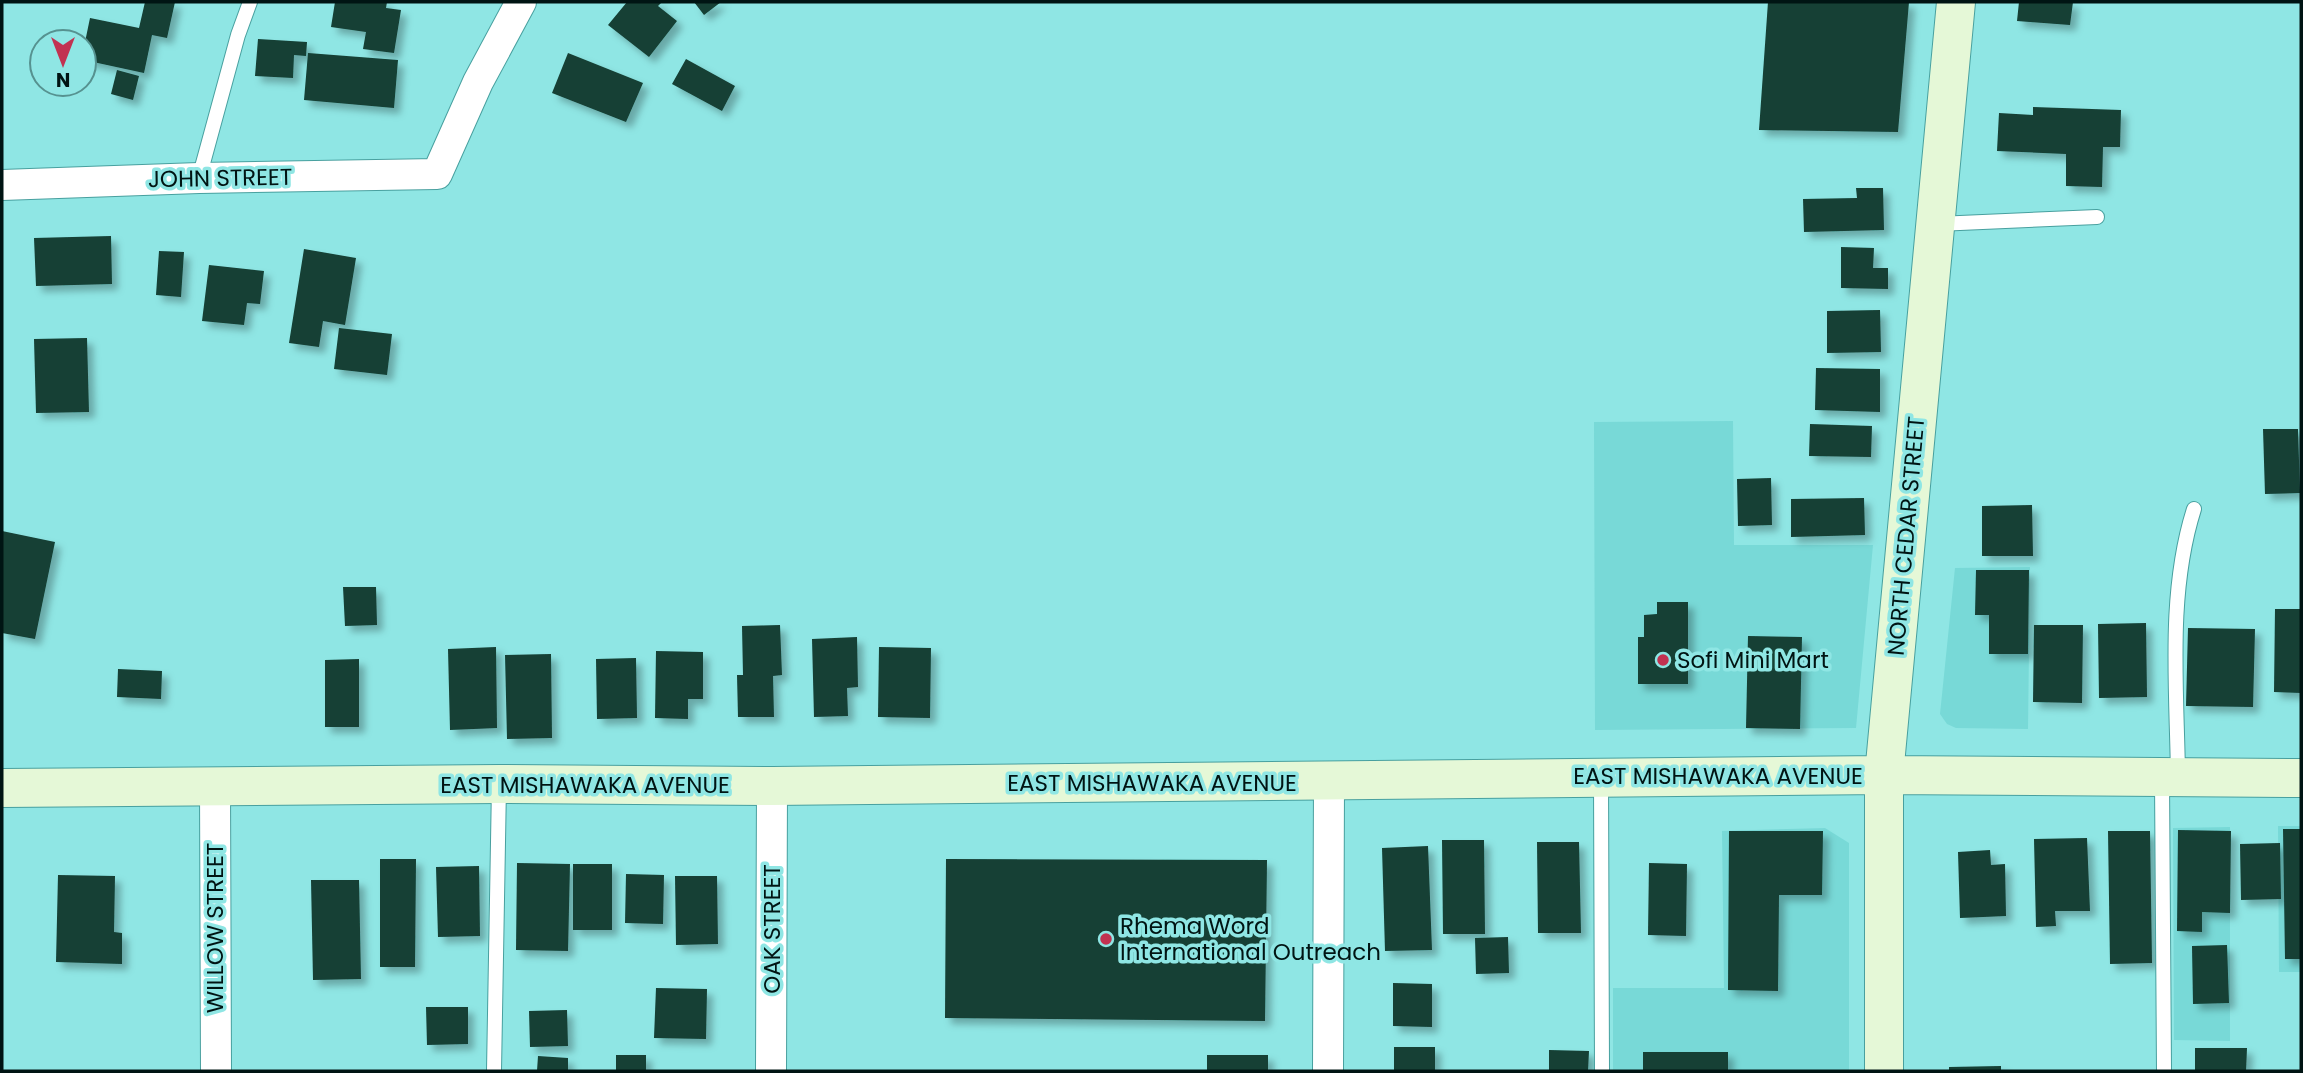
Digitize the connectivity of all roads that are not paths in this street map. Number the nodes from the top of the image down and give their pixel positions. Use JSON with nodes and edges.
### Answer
{"nodes":[{"id":1,"x":250,"y":2,"type":"edge"},
{"id":2,"x":522,"y":2,"type":"edge"},
{"id":3,"x":1956,"y":2,"type":"edge"},
{"id":4,"x":198,"y":178,"type":"junction"},
{"id":5,"x":2,"y":185,"type":"edge"},
{"id":6,"x":2097,"y":217,"type":"dead end"},
{"id":7,"x":1935,"y":224,"type":"junction"},
{"id":8,"x":2194,"y":509,"type":"dead end"},
{"id":9,"x":1884,"y":775,"type":"junction"},
{"id":10,"x":1601,"y":777,"type":"junction"},
{"id":11,"x":2301,"y":778,"type":"edge"},
{"id":12,"x":2170,"y":779,"type":"junction"},
{"id":13,"x":1329,"y":782,"type":"junction"},
{"id":14,"x":499,"y":784,"type":"junction"},
{"id":15,"x":215,"y":786,"type":"junction"},
{"id":16,"x":772,"y":786,"type":"junction"},
{"id":17,"x":2,"y":788,"type":"edge"},
{"id":18,"x":216,"y":1071,"type":"edge"},
{"id":19,"x":494,"y":1071,"type":"edge"},
{"id":20,"x":771,"y":1071,"type":"edge"},
{"id":21,"x":1328,"y":1071,"type":"edge"},
{"id":22,"x":1602,"y":1071,"type":"edge"},
{"id":23,"x":1884,"y":1071,"type":"edge"},
{"id":24,"x":2164,"y":1071,"type":"edge"}],
"edges":[{"from":1,"to":4,"type":"lane"},
{"from":2,"to":4,"type":"street","name":"JOHN STREET"},
{"from":3,"to":7,"type":"street","name":"NORTH CEDAR STREET"},
{"from":4,"to":5,"type":"street","name":"JOHN STREET"},
{"from":6,"to":7,"type":"lane"},
{"from":7,"to":9,"type":"street","name":"NORTH CEDAR STREET"},
{"from":8,"to":12,"type":"lane"},
{"from":9,"to":10,"type":"street","name":"EAST MISHAWAKA AVENUE"},
{"from":9,"to":12,"type":"street","name":"EAST MISHAWAKA AVENUE"},
{"from":9,"to":23,"type":"street","name":"NORTH CEDAR STREET"},
{"from":10,"to":13,"type":"street","name":"EAST MISHAWAKA AVENUE"},
{"from":10,"to":22,"type":"lane"},
{"from":11,"to":12,"type":"street","name":"EAST MISHAWAKA AVENUE"},
{"from":12,"to":24,"type":"lane"},
{"from":13,"to":16,"type":"street","name":"EAST MISHAWAKA AVENUE"},
{"from":13,"to":21,"type":"street"},
{"from":14,"to":15,"type":"street","name":"EAST MISHAWAKA AVENUE"},
{"from":14,"to":16,"type":"street","name":"EAST MISHAWAKA AVENUE"},
{"from":14,"to":19,"type":"lane"},
{"from":15,"to":17,"type":"street","name":"EAST MISHAWAKA AVENUE"},
{"from":15,"to":18,"type":"street","name":"WILLOW STREET"},
{"from":16,"to":20,"type":"street","name":"OAK STREET"}]}
